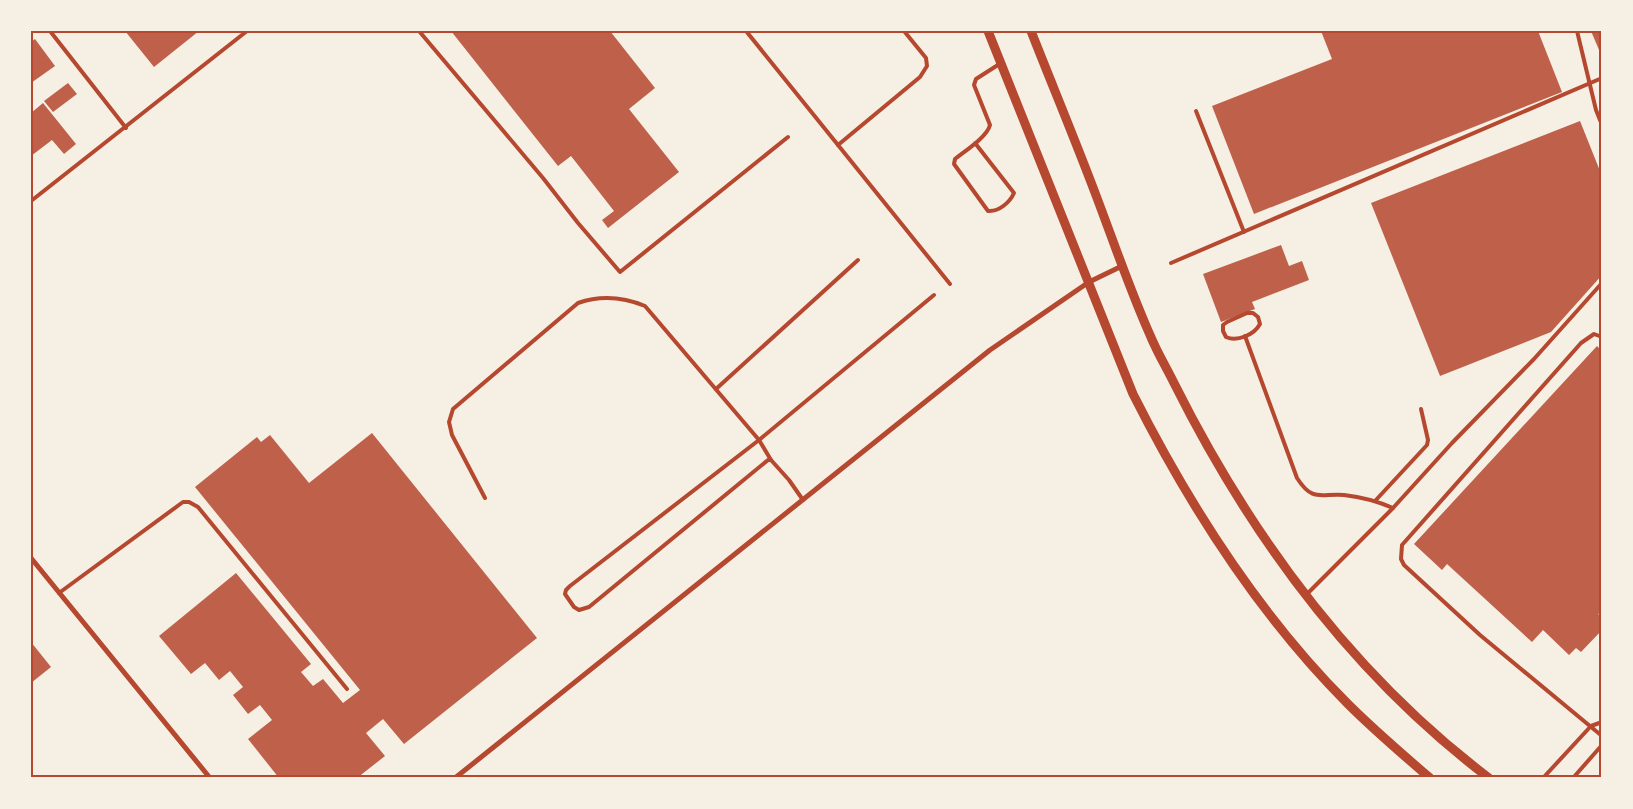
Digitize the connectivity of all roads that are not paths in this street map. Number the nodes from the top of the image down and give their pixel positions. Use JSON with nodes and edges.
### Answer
{"nodes":[{"id":1,"x":50,"y":31,"type":"edge"},
{"id":2,"x":247,"y":31,"type":"edge"},
{"id":3,"x":419,"y":31,"type":"edge"},
{"id":4,"x":746,"y":31,"type":"edge"},
{"id":5,"x":904,"y":31,"type":"edge"},
{"id":6,"x":988,"y":31,"type":"edge"},
{"id":7,"x":1031,"y":31,"type":"edge"},
{"id":8,"x":1577,"y":31,"type":"edge"},
{"id":9,"x":1001,"y":63,"type":"junction"},
{"id":10,"x":1602,"y":78,"type":"edge"},
{"id":11,"x":1590,"y":83,"type":"junction"},
{"id":12,"x":1196,"y":111,"type":"dead end"},
{"id":13,"x":1602,"y":125,"type":"edge"},
{"id":14,"x":126,"y":128,"type":"junction"},
{"id":15,"x":788,"y":137,"type":"dead end"},
{"id":16,"x":975,"y":143,"type":"junction"},
{"id":17,"x":838,"y":145,"type":"junction"},
{"id":18,"x":31,"y":201,"type":"edge"},
{"id":19,"x":1244,"y":232,"type":"junction"},
{"id":20,"x":858,"y":260,"type":"dead end"},
{"id":21,"x":1171,"y":263,"type":"dead end"},
{"id":22,"x":1122,"y":266,"type":"junction"},
{"id":23,"x":1089,"y":282,"type":"junction"},
{"id":24,"x":1602,"y":282,"type":"edge"},
{"id":25,"x":950,"y":284,"type":"dead end"},
{"id":26,"x":934,"y":294,"type":"dead end"},
{"id":27,"x":1245,"y":336,"type":"junction"},
{"id":28,"x":1602,"y":337,"type":"edge"},
{"id":29,"x":716,"y":390,"type":"junction"},
{"id":30,"x":1420,"y":409,"type":"dead end"},
{"id":31,"x":759,"y":440,"type":"junction"},
{"id":32,"x":771,"y":460,"type":"junction"},
{"id":33,"x":485,"y":498,"type":"dead end"},
{"id":34,"x":802,"y":500,"type":"junction"},
{"id":35,"x":1375,"y":501,"type":"junction"},
{"id":36,"x":1393,"y":508,"type":"junction"},
{"id":37,"x":31,"y":558,"type":"edge"},
{"id":38,"x":59,"y":593,"type":"junction"},
{"id":39,"x":1306,"y":596,"type":"junction"},
{"id":40,"x":347,"y":689,"type":"dead end"},
{"id":41,"x":1602,"y":722,"type":"edge"},
{"id":42,"x":1591,"y":726,"type":"junction"},
{"id":43,"x":1602,"y":736,"type":"edge"},
{"id":44,"x":1602,"y":745,"type":"edge"},
{"id":45,"x":210,"y":778,"type":"edge"},
{"id":46,"x":455,"y":778,"type":"edge"},
{"id":47,"x":1430,"y":778,"type":"edge"},
{"id":48,"x":1489,"y":778,"type":"edge"},
{"id":49,"x":1543,"y":778,"type":"edge"},
{"id":50,"x":1573,"y":778,"type":"edge"}],
"edges":[{"from":1,"to":14,"type":"lane"},
{"from":2,"to":14,"type":"lane"},
{"from":3,"to":15,"type":"lane"},
{"from":4,"to":17,"type":"lane"},
{"from":5,"to":17,"type":"lane"},
{"from":6,"to":9,"type":"street"},
{"from":7,"to":22,"type":"street"},
{"from":8,"to":11,"type":"lane"},
{"from":9,"to":16,"type":"lane"},
{"from":9,"to":23,"type":"street"},
{"from":10,"to":11,"type":"lane"},
{"from":11,"to":13,"type":"lane"},
{"from":11,"to":19,"type":"lane"},
{"from":12,"to":19,"type":"lane"},
{"from":14,"to":18,"type":"lane"},
{"from":16,"to":16,"type":"lane"},
{"from":17,"to":25,"type":"lane"},
{"from":19,"to":21,"type":"lane"},
{"from":20,"to":29,"type":"lane"},
{"from":22,"to":23,"type":"street"},
{"from":22,"to":39,"type":"street"},
{"from":23,"to":34,"type":"street"},
{"from":23,"to":47,"type":"street"},
{"from":24,"to":36,"type":"lane"},
{"from":26,"to":31,"type":"lane"},
{"from":27,"to":27,"type":"lane"},
{"from":27,"to":35,"type":"lane"},
{"from":28,"to":42,"type":"lane"},
{"from":29,"to":31,"type":"lane"},
{"from":29,"to":33,"type":"lane"},
{"from":30,"to":35,"type":"lane"},
{"from":31,"to":32,"type":"lane"},
{"from":31,"to":32,"type":"lane"},
{"from":32,"to":34,"type":"lane"},
{"from":34,"to":46,"type":"street"},
{"from":35,"to":36,"type":"lane"},
{"from":36,"to":39,"type":"lane"},
{"from":37,"to":38,"type":"street"},
{"from":38,"to":40,"type":"lane"},
{"from":38,"to":45,"type":"street"},
{"from":39,"to":48,"type":"street"},
{"from":41,"to":42,"type":"lane"},
{"from":42,"to":43,"type":"lane"},
{"from":42,"to":49,"type":"lane"},
{"from":44,"to":50,"type":"lane"}]}
